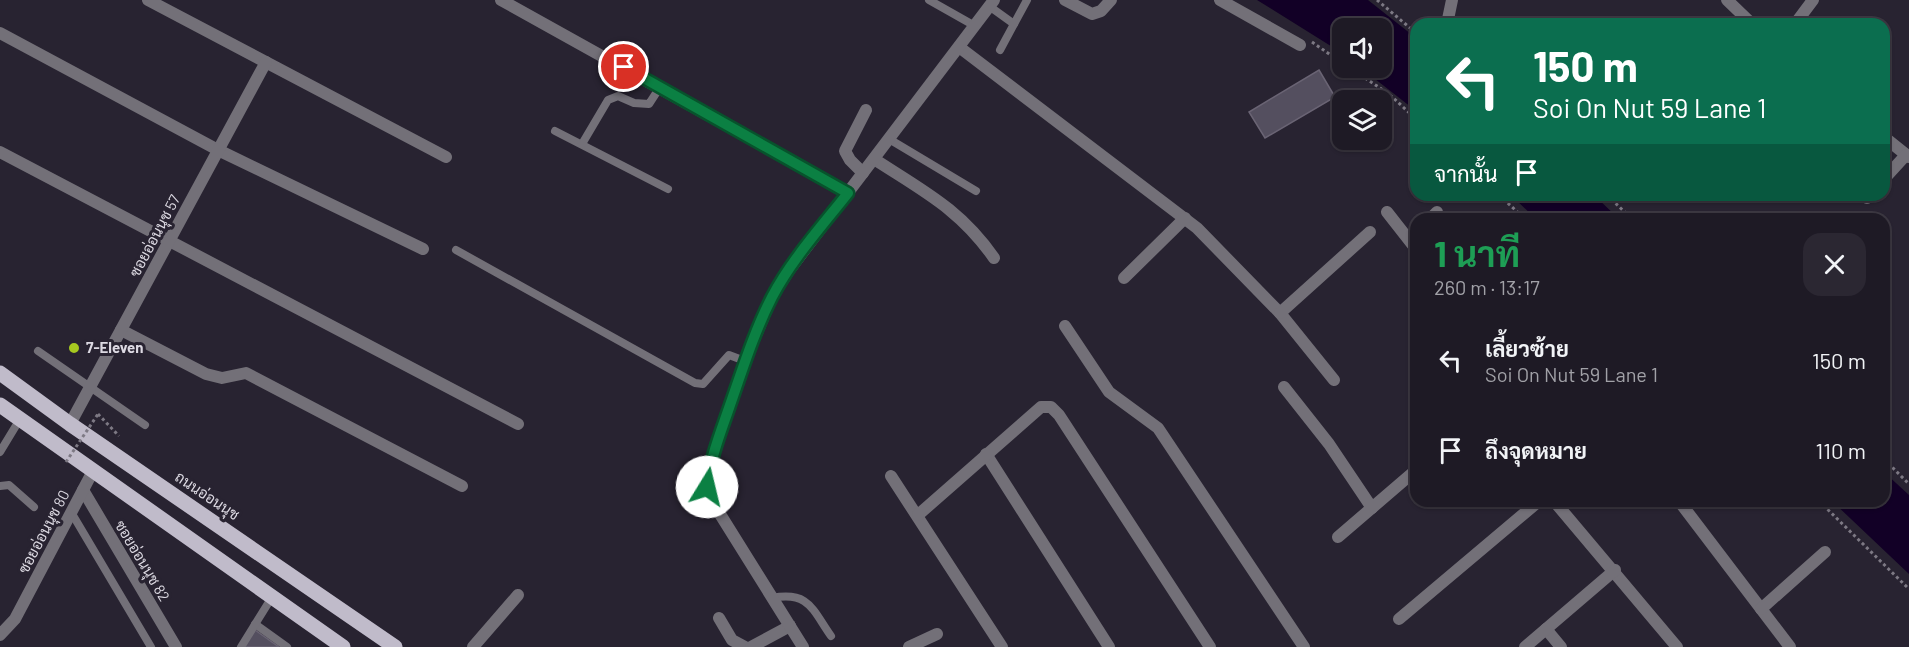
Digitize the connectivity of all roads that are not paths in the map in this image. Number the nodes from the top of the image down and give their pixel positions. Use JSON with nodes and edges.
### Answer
{"nodes":[{"id":1,"x":148,"y":0,"type":"edge"},
{"id":2,"x":501,"y":0,"type":"edge"},
{"id":3,"x":929,"y":0,"type":"edge"},
{"id":4,"x":1028,"y":0,"type":"edge"},
{"id":5,"x":1065,"y":0,"type":"edge"},
{"id":6,"x":1111,"y":0,"type":"edge"},
{"id":7,"x":1220,"y":0,"type":"edge"},
{"id":8,"x":1452,"y":0,"type":"edge"},
{"id":9,"x":1726,"y":0,"type":"edge"},
{"id":10,"x":1813,"y":0,"type":"edge"},
{"id":11,"x":991,"y":3,"type":"edge"},
{"id":12,"x":1448,"y":18,"type":"edge"},
{"id":13,"x":1746,"y":18,"type":"edge"},
{"id":14,"x":1800,"y":18,"type":"edge"},
{"id":15,"x":1014,"y":24,"type":"junction"},
{"id":16,"x":975,"y":26,"type":"junction"},
{"id":17,"x":0,"y":33,"type":"edge"},
{"id":18,"x":1299,"y":45,"type":"dead end"},
{"id":19,"x":959,"y":47,"type":"junction"},
{"id":20,"x":1000,"y":50,"type":"dead end"},
{"id":21,"x":266,"y":62,"type":"junction"},
{"id":22,"x":660,"y":87,"type":"junction"},
{"id":23,"x":866,"y":110,"type":"dead end"},
{"id":24,"x":555,"y":130,"type":"dead end"},
{"id":25,"x":889,"y":139,"type":"junction"},
{"id":26,"x":1890,"y":142,"type":"edge"},
{"id":27,"x":582,"y":144,"type":"junction"},
{"id":28,"x":218,"y":150,"type":"junction"},
{"id":29,"x":0,"y":152,"type":"edge"},
{"id":30,"x":1908,"y":156,"type":"edge"},
{"id":31,"x":446,"y":157,"type":"dead end"},
{"id":32,"x":874,"y":159,"type":"junction"},
{"id":33,"x":863,"y":172,"type":"junction"},
{"id":34,"x":1890,"y":173,"type":"edge"},
{"id":35,"x":668,"y":189,"type":"dead end"},
{"id":36,"x":976,"y":190,"type":"dead end"},
{"id":37,"x":848,"y":193,"type":"junction"},
{"id":38,"x":1387,"y":212,"type":"dead end"},
{"id":39,"x":1186,"y":219,"type":"junction"},
{"id":40,"x":1370,"y":232,"type":"dead end"},
{"id":41,"x":1410,"y":236,"type":"edge"},
{"id":42,"x":168,"y":242,"type":"junction"},
{"id":43,"x":423,"y":249,"type":"dead end"},
{"id":44,"x":456,"y":250,"type":"dead end"},
{"id":45,"x":994,"y":258,"type":"dead end"},
{"id":46,"x":1124,"y":278,"type":"dead end"},
{"id":47,"x":1280,"y":313,"type":"junction"},
{"id":48,"x":1065,"y":326,"type":"dead end"},
{"id":49,"x":121,"y":330,"type":"junction"},
{"id":50,"x":38,"y":351,"type":"dead end"},
{"id":51,"x":745,"y":361,"type":"junction"},
{"id":52,"x":0,"y":373,"type":"edge"},
{"id":53,"x":1334,"y":380,"type":"dead end"},
{"id":54,"x":91,"y":387,"type":"junction"},
{"id":55,"x":1284,"y":387,"type":"dead end"},
{"id":56,"x":0,"y":405,"type":"edge"},
{"id":57,"x":20,"y":419,"type":"junction"},
{"id":58,"x":70,"y":424,"type":"junction"},
{"id":59,"x":519,"y":424,"type":"dead end"},
{"id":60,"x":145,"y":425,"type":"dead end"},
{"id":61,"x":0,"y":452,"type":"edge"},
{"id":62,"x":986,"y":453,"type":"junction"},
{"id":63,"x":93,"y":471,"type":"junction"},
{"id":64,"x":1410,"y":475,"type":"edge"},
{"id":65,"x":891,"y":476,"type":"dead end"},
{"id":66,"x":0,"y":486,"type":"edge"},
{"id":67,"x":462,"y":486,"type":"dead end"},
{"id":68,"x":83,"y":490,"type":"junction"},
{"id":69,"x":34,"y":507,"type":"dead end"},
{"id":70,"x":1532,"y":507,"type":"edge"},
{"id":71,"x":1559,"y":507,"type":"edge"},
{"id":72,"x":1683,"y":507,"type":"edge"},
{"id":73,"x":1372,"y":508,"type":"junction"},
{"id":74,"x":71,"y":512,"type":"junction"},
{"id":75,"x":918,"y":515,"type":"junction"},
{"id":76,"x":1338,"y":537,"type":"dead end"},
{"id":77,"x":1825,"y":552,"type":"dead end"},
{"id":78,"x":1615,"y":570,"type":"junction"},
{"id":79,"x":518,"y":595,"type":"dead end"},
{"id":80,"x":273,"y":597,"type":"junction"},
{"id":81,"x":772,"y":598,"type":"junction"},
{"id":82,"x":1761,"y":609,"type":"junction"},
{"id":83,"x":719,"y":618,"type":"dead end"},
{"id":84,"x":1399,"y":619,"type":"dead end"},
{"id":85,"x":255,"y":624,"type":"junction"},
{"id":86,"x":790,"y":626,"type":"junction"},
{"id":87,"x":1546,"y":629,"type":"junction"},
{"id":88,"x":937,"y":634,"type":"dead end"},
{"id":89,"x":0,"y":635,"type":"edge"},
{"id":90,"x":831,"y":636,"type":"dead end"},
{"id":91,"x":336,"y":645,"type":"edge"},
{"id":92,"x":151,"y":647,"type":"edge"},
{"id":93,"x":176,"y":647,"type":"edge"},
{"id":94,"x":241,"y":647,"type":"edge"},
{"id":95,"x":287,"y":647,"type":"edge"},
{"id":96,"x":395,"y":647,"type":"edge"},
{"id":97,"x":473,"y":647,"type":"edge"},
{"id":98,"x":745,"y":647,"type":"edge"},
{"id":99,"x":751,"y":647,"type":"edge"},
{"id":100,"x":803,"y":647,"type":"edge"},
{"id":101,"x":909,"y":647,"type":"edge"},
{"id":102,"x":1002,"y":647,"type":"edge"},
{"id":103,"x":1109,"y":647,"type":"edge"},
{"id":104,"x":1210,"y":647,"type":"edge"},
{"id":105,"x":1304,"y":647,"type":"edge"},
{"id":106,"x":1525,"y":647,"type":"edge"},
{"id":107,"x":1561,"y":647,"type":"edge"},
{"id":108,"x":1677,"y":647,"type":"edge"},
{"id":109,"x":1790,"y":647,"type":"edge"}],
"edges":[{"from":1,"to":21,"type":"street"},
{"from":2,"to":22,"type":"street"},
{"from":3,"to":16,"type":"lane"},
{"from":4,"to":15,"type":"lane"},
{"from":5,"to":6,"type":"street"},
{"from":7,"to":18,"type":"street"},
{"from":8,"to":12,"type":"street"},
{"from":9,"to":13,"type":"street"},
{"from":10,"to":14,"type":"street"},
{"from":11,"to":15,"type":"lane"},
{"from":11,"to":16,"type":"street"},
{"from":15,"to":20,"type":"lane"},
{"from":16,"to":19,"type":"street"},
{"from":17,"to":28,"type":"street"},
{"from":19,"to":25,"type":"street"},
{"from":19,"to":39,"type":"street"},
{"from":21,"to":28,"type":"street","name":"ซอยอ่อนนุช 57"},
{"from":21,"to":31,"type":"street"},
{"from":22,"to":27,"type":"lane"},
{"from":22,"to":37,"type":"street"},
{"from":23,"to":33,"type":"street"},
{"from":24,"to":27,"type":"lane"},
{"from":25,"to":32,"type":"street"},
{"from":25,"to":36,"type":"lane"},
{"from":26,"to":30,"type":"street"},
{"from":27,"to":35,"type":"lane"},
{"from":28,"to":42,"type":"street","name":"ซอยอ่อนนุช 57"},
{"from":28,"to":43,"type":"street"},
{"from":29,"to":42,"type":"street"},
{"from":30,"to":34,"type":"street"},
{"from":32,"to":33,"type":"street"},
{"from":32,"to":45,"type":"street"},
{"from":33,"to":37,"type":"street"},
{"from":37,"to":51,"type":"street"},
{"from":38,"to":41,"type":"street"},
{"from":39,"to":46,"type":"street"},
{"from":39,"to":47,"type":"street"},
{"from":40,"to":47,"type":"street"},
{"from":42,"to":49,"type":"street","name":"ซอยอ่อนนุช 57"},
{"from":42,"to":59,"type":"street"},
{"from":44,"to":51,"type":"lane"},
{"from":47,"to":53,"type":"street"},
{"from":48,"to":105,"type":"street"},
{"from":49,"to":54,"type":"street","name":"ซอยอ่อนนุช 57"},
{"from":49,"to":67,"type":"street"},
{"from":50,"to":54,"type":"lane"},
{"from":51,"to":81,"type":"street"},
{"from":52,"to":58,"type":"main road","name":"ถนนอ่อนนุช"},
{"from":54,"to":58,"type":"street","name":"ซอยอ่อนนุช 57"},
{"from":54,"to":60,"type":"lane"},
{"from":55,"to":73,"type":"street"},
{"from":56,"to":57,"type":"main road"},
{"from":57,"to":61,"type":"lane"},
{"from":57,"to":63,"type":"main road"},
{"from":58,"to":96,"type":"main road","name":"ถนนอ่อนนุช"},
{"from":62,"to":75,"type":"street"},
{"from":62,"to":103,"type":"street"},
{"from":62,"to":104,"type":"street"},
{"from":63,"to":68,"type":"street","name":"ซอยอ่อนนุช 80"},
{"from":63,"to":80,"type":"main road"},
{"from":64,"to":73,"type":"street"},
{"from":65,"to":75,"type":"street"},
{"from":66,"to":69,"type":"lane"},
{"from":68,"to":74,"type":"street","name":"ซอยอ่อนนุช 80"},
{"from":68,"to":93,"type":"street","name":"ซอยอ่อนนุช 82"},
{"from":70,"to":84,"type":"street"},
{"from":71,"to":78,"type":"street"},
{"from":72,"to":82,"type":"street"},
{"from":73,"to":76,"type":"street"},
{"from":74,"to":89,"type":"street","name":"ซอยอ่อนนุช 80"},
{"from":74,"to":92,"type":"lane"},
{"from":75,"to":102,"type":"street"},
{"from":77,"to":82,"type":"street"},
{"from":78,"to":87,"type":"street"},
{"from":78,"to":108,"type":"street"},
{"from":79,"to":97,"type":"street"},
{"from":80,"to":85,"type":"lane"},
{"from":80,"to":91,"type":"main road"},
{"from":81,"to":86,"type":"street"},
{"from":81,"to":90,"type":"lane"},
{"from":82,"to":109,"type":"street"},
{"from":83,"to":98,"type":"street"},
{"from":85,"to":94,"type":"lane"},
{"from":85,"to":95,"type":"lane"},
{"from":86,"to":99,"type":"street"},
{"from":86,"to":100,"type":"street"},
{"from":87,"to":106,"type":"street"},
{"from":87,"to":107,"type":"street"},
{"from":88,"to":101,"type":"street"}]}
